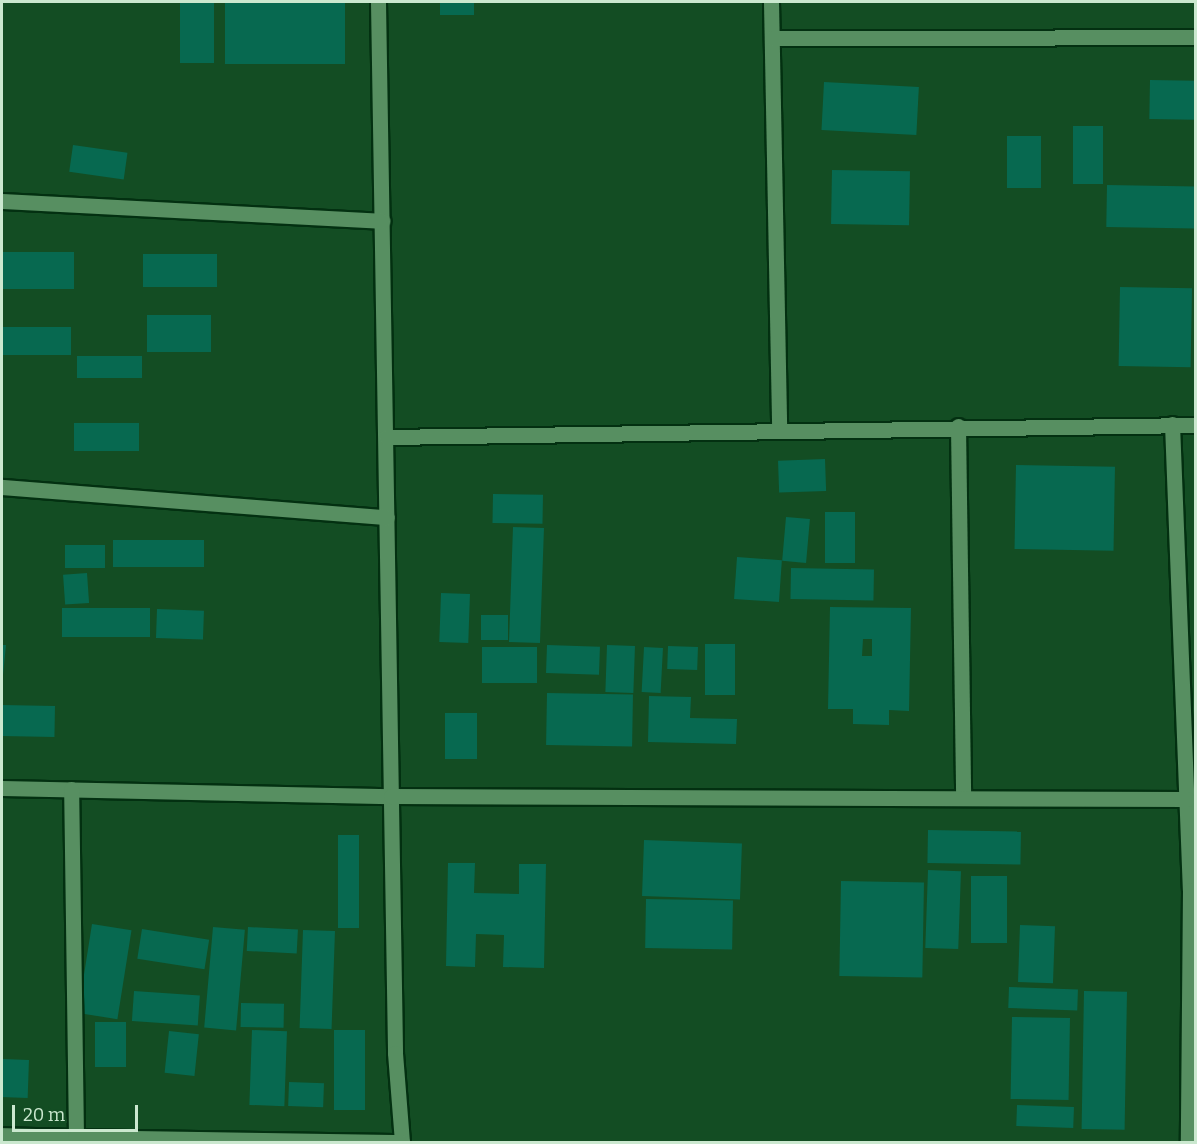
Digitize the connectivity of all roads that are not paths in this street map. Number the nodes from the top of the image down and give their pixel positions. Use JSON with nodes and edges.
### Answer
{"nodes":[{"id":1,"x":378,"y":2,"type":"edge"},
{"id":2,"x":771,"y":2,"type":"edge"},
{"id":3,"x":1196,"y":37,"type":"edge"},
{"id":4,"x":772,"y":38,"type":"junction"},
{"id":5,"x":2,"y":201,"type":"edge"},
{"id":6,"x":382,"y":221,"type":"junction"},
{"id":7,"x":1172,"y":424,"type":"junction"},
{"id":8,"x":1196,"y":424,"type":"edge"},
{"id":9,"x":958,"y":426,"type":"junction"},
{"id":10,"x":779,"y":430,"type":"junction"},
{"id":11,"x":386,"y":437,"type":"junction"},
{"id":12,"x":2,"y":487,"type":"edge"},
{"id":13,"x":387,"y":517,"type":"junction"},
{"id":14,"x":2,"y":788,"type":"edge"},
{"id":15,"x":71,"y":789,"type":"junction"},
{"id":16,"x":391,"y":796,"type":"junction"},
{"id":17,"x":963,"y":798,"type":"junction"},
{"id":18,"x":1187,"y":800,"type":"junction"},
{"id":19,"x":1193,"y":890,"type":"edge"},
{"id":20,"x":2,"y":1135,"type":"edge"},
{"id":21,"x":76,"y":1140,"type":"edge"},
{"id":22,"x":402,"y":1142,"type":"edge"},
{"id":23,"x":1188,"y":1143,"type":"edge"}],
"edges":[{"from":1,"to":6,"type":"street"},
{"from":2,"to":4,"type":"street"},
{"from":3,"to":4,"type":"street"},
{"from":4,"to":10,"type":"street"},
{"from":5,"to":6,"type":"street"},
{"from":6,"to":11,"type":"street"},
{"from":7,"to":8,"type":"street"},
{"from":7,"to":9,"type":"street"},
{"from":7,"to":18,"type":"street"},
{"from":9,"to":10,"type":"street"},
{"from":9,"to":17,"type":"street"},
{"from":10,"to":11,"type":"street"},
{"from":11,"to":13,"type":"street"},
{"from":12,"to":13,"type":"street"},
{"from":13,"to":16,"type":"street"},
{"from":14,"to":15,"type":"street"},
{"from":15,"to":16,"type":"street"},
{"from":15,"to":21,"type":"street"},
{"from":16,"to":17,"type":"street"},
{"from":16,"to":22,"type":"street"},
{"from":17,"to":18,"type":"street"},
{"from":18,"to":19,"type":"street"},
{"from":19,"to":23,"type":"street"},
{"from":20,"to":21,"type":"street"},
{"from":21,"to":22,"type":"street"}]}
